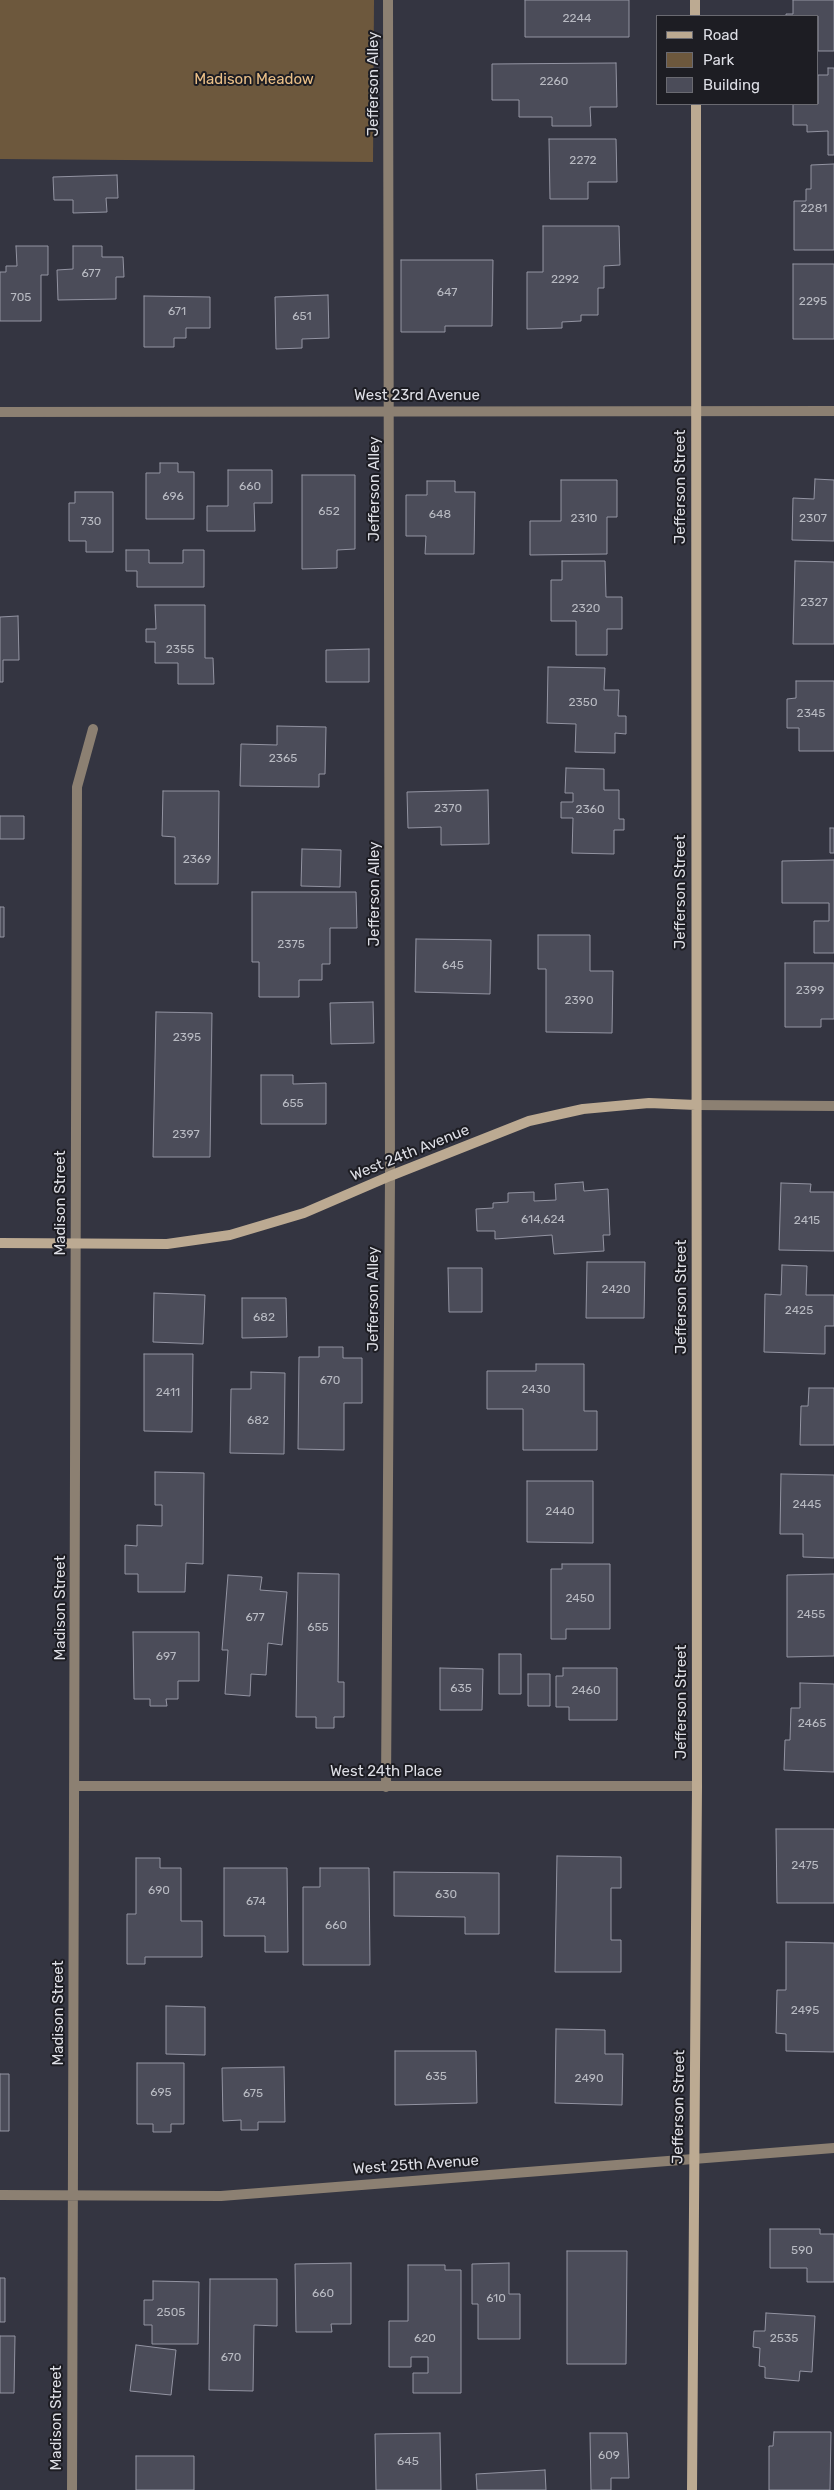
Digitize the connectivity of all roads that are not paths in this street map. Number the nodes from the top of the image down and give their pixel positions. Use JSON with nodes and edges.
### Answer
{"nodes":[{"id":1,"x":388,"y":0,"type":"edge"},
{"id":2,"x":695,"y":0,"type":"edge"},
{"id":3,"x":695,"y":15,"type":"edge"},
{"id":4,"x":696,"y":105,"type":"edge"},
{"id":5,"x":696,"y":411,"type":"junction"},
{"id":6,"x":834,"y":411,"type":"edge"},
{"id":7,"x":0,"y":412,"type":"edge"},
{"id":8,"x":390,"y":412,"type":"junction"},
{"id":9,"x":93,"y":729,"type":"dead end"},
{"id":10,"x":696,"y":1105,"type":"junction"},
{"id":11,"x":834,"y":1106,"type":"edge"},
{"id":12,"x":390,"y":1176,"type":"junction"},
{"id":13,"x":0,"y":1243,"type":"edge"},
{"id":14,"x":75,"y":1244,"type":"junction"},
{"id":15,"x":76,"y":1786,"type":"junction"},
{"id":16,"x":697,"y":1786,"type":"junction"},
{"id":17,"x":386,"y":1788,"type":"junction"},
{"id":18,"x":834,"y":2148,"type":"edge"},
{"id":19,"x":693,"y":2159,"type":"junction"},
{"id":20,"x":0,"y":2195,"type":"edge"},
{"id":21,"x":73,"y":2195,"type":"junction"},
{"id":22,"x":72,"y":2490,"type":"edge"},
{"id":23,"x":692,"y":2490,"type":"edge"}],
"edges":[{"from":1,"to":8,"type":"street","name":"Jefferson Alley"},
{"from":2,"to":3,"type":"street"},
{"from":4,"to":5,"type":"street","name":"Jefferson Street"},
{"from":5,"to":6,"type":"street","name":"West 23rd Avenue"},
{"from":5,"to":8,"type":"street","name":"West 23rd Avenue"},
{"from":5,"to":10,"type":"street","name":"Jefferson Street"},
{"from":7,"to":8,"type":"street","name":"West 23rd Avenue"},
{"from":8,"to":12,"type":"street","name":"Jefferson Alley"},
{"from":9,"to":14,"type":"street","name":"Madison Street"},
{"from":10,"to":11,"type":"street","name":"West 24th Avenue"},
{"from":10,"to":12,"type":"street","name":"West 24th Avenue"},
{"from":10,"to":16,"type":"street","name":"Jefferson Street"},
{"from":12,"to":14,"type":"street","name":"West 24th Avenue"},
{"from":12,"to":17,"type":"street","name":"Jefferson Alley"},
{"from":13,"to":14,"type":"street","name":"West 24th Avenue"},
{"from":14,"to":15,"type":"street","name":"Madison Street"},
{"from":15,"to":17,"type":"street","name":"West 24th Place"},
{"from":15,"to":21,"type":"street","name":"Madison Street"},
{"from":16,"to":17,"type":"street","name":"West 24th Place"},
{"from":16,"to":19,"type":"street","name":"Jefferson Street"},
{"from":18,"to":19,"type":"street","name":"West 25th Avenue"},
{"from":19,"to":21,"type":"street","name":"West 25th Avenue"},
{"from":19,"to":23,"type":"street","name":"Jefferson Street"},
{"from":20,"to":21,"type":"street","name":"West 25th Avenue"},
{"from":21,"to":22,"type":"street","name":"Madison Street"}]}
